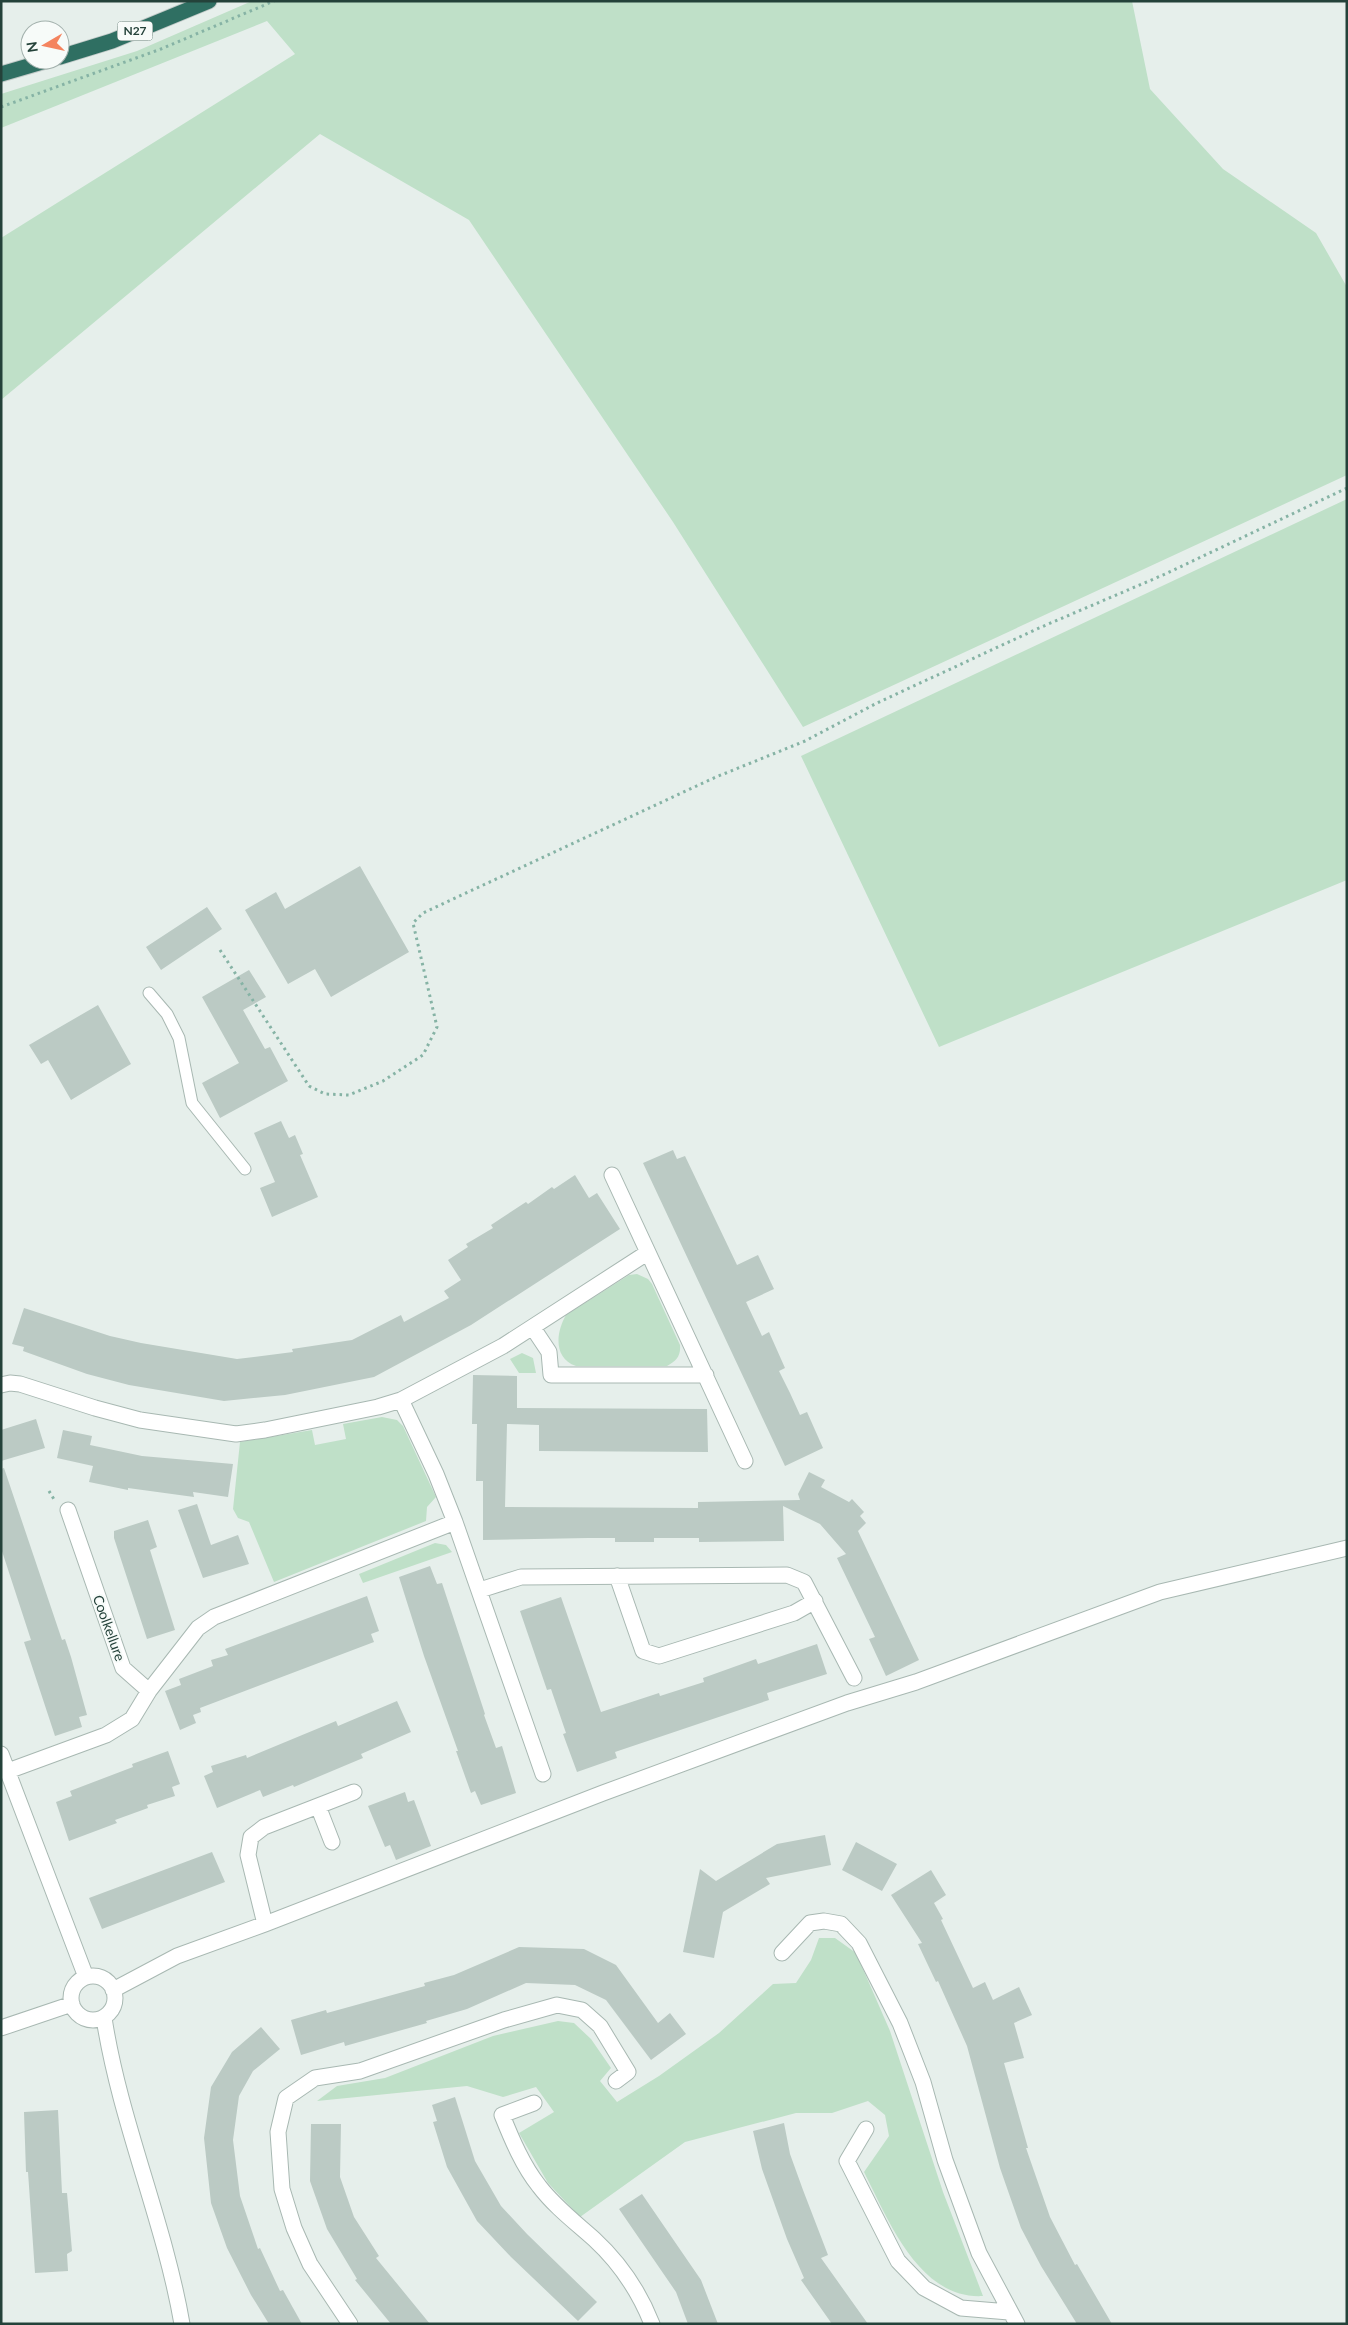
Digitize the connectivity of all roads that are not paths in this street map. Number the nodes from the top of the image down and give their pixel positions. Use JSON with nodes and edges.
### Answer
{"nodes":[{"id":1,"x":209,"y":1,"type":"edge"},
{"id":2,"x":70,"y":54,"type":"edge"},
{"id":3,"x":20,"y":68,"type":"edge"},
{"id":4,"x":1,"y":74,"type":"edge"},
{"id":5,"x":149,"y":993,"type":"dead end"},
{"id":6,"x":245,"y":1169,"type":"dead end"},
{"id":7,"x":612,"y":1175,"type":"dead end"},
{"id":8,"x":647,"y":1253,"type":"junction"},
{"id":9,"x":533,"y":1328,"type":"junction"},
{"id":10,"x":706,"y":1375,"type":"junction"},
{"id":11,"x":1,"y":1385,"type":"edge"},
{"id":12,"x":401,"y":1400,"type":"junction"},
{"id":13,"x":746,"y":1461,"type":"dead end"},
{"id":14,"x":68,"y":1510,"type":"dead end"},
{"id":15,"x":456,"y":1522,"type":"junction"},
{"id":16,"x":1347,"y":1548,"type":"edge"},
{"id":17,"x":617,"y":1576,"type":"junction"},
{"id":18,"x":480,"y":1590,"type":"junction"},
{"id":19,"x":815,"y":1601,"type":"junction"},
{"id":20,"x":854,"y":1678,"type":"dead end"},
{"id":21,"x":149,"y":1690,"type":"junction"},
{"id":22,"x":1,"y":1754,"type":"edge"},
{"id":23,"x":8,"y":1772,"type":"junction"},
{"id":24,"x":544,"y":1774,"type":"dead end"},
{"id":25,"x":354,"y":1792,"type":"dead end"},
{"id":26,"x":318,"y":1806,"type":"junction"},
{"id":27,"x":332,"y":1842,"type":"dead end"},
{"id":28,"x":265,"y":1924,"type":"junction"},
{"id":29,"x":782,"y":1953,"type":"dead end"},
{"id":30,"x":86,"y":1977,"type":"junction"},
{"id":31,"x":113,"y":1990,"type":"junction"},
{"id":32,"x":72,"y":2004,"type":"junction"},
{"id":33,"x":104,"y":2018,"type":"junction"},
{"id":34,"x":1,"y":2028,"type":"edge"},
{"id":35,"x":616,"y":2081,"type":"dead end"},
{"id":36,"x":534,"y":2103,"type":"dead end"},
{"id":37,"x":866,"y":2129,"type":"dead end"},
{"id":38,"x":1013,"y":2318,"type":"edge"},
{"id":39,"x":182,"y":2324,"type":"edge"},
{"id":40,"x":350,"y":2324,"type":"edge"},
{"id":41,"x":652,"y":2324,"type":"edge"}],
"edges":[{"from":1,"to":2,"type":"highway","number":"N27"},
{"from":3,"to":4,"type":"highway"},
{"from":5,"to":6,"type":"lane"},
{"from":7,"to":8,"type":"street"},
{"from":8,"to":9,"type":"street"},
{"from":8,"to":10,"type":"street"},
{"from":9,"to":10,"type":"street"},
{"from":9,"to":12,"type":"street"},
{"from":10,"to":13,"type":"street"},
{"from":11,"to":12,"type":"street"},
{"from":12,"to":15,"type":"street"},
{"from":14,"to":21,"type":"street","name":"Coolkellure"},
{"from":15,"to":18,"type":"street"},
{"from":15,"to":21,"type":"street"},
{"from":16,"to":28,"type":"street"},
{"from":17,"to":18,"type":"street"},
{"from":17,"to":19,"type":"street"},
{"from":17,"to":19,"type":"street"},
{"from":18,"to":24,"type":"street"},
{"from":19,"to":20,"type":"street"},
{"from":21,"to":23,"type":"street"},
{"from":22,"to":23,"type":"street"},
{"from":23,"to":30,"type":"street"},
{"from":25,"to":26,"type":"street"},
{"from":26,"to":27,"type":"street"},
{"from":26,"to":28,"type":"street"},
{"from":28,"to":31,"type":"street"},
{"from":29,"to":38,"type":"street"},
{"from":30,"to":31,"type":"street"},
{"from":30,"to":32,"type":"street"},
{"from":31,"to":33,"type":"street"},
{"from":32,"to":33,"type":"street"},
{"from":32,"to":34,"type":"street"},
{"from":33,"to":39,"type":"street"},
{"from":35,"to":40,"type":"street"},
{"from":36,"to":41,"type":"street"},
{"from":37,"to":38,"type":"street"}]}
